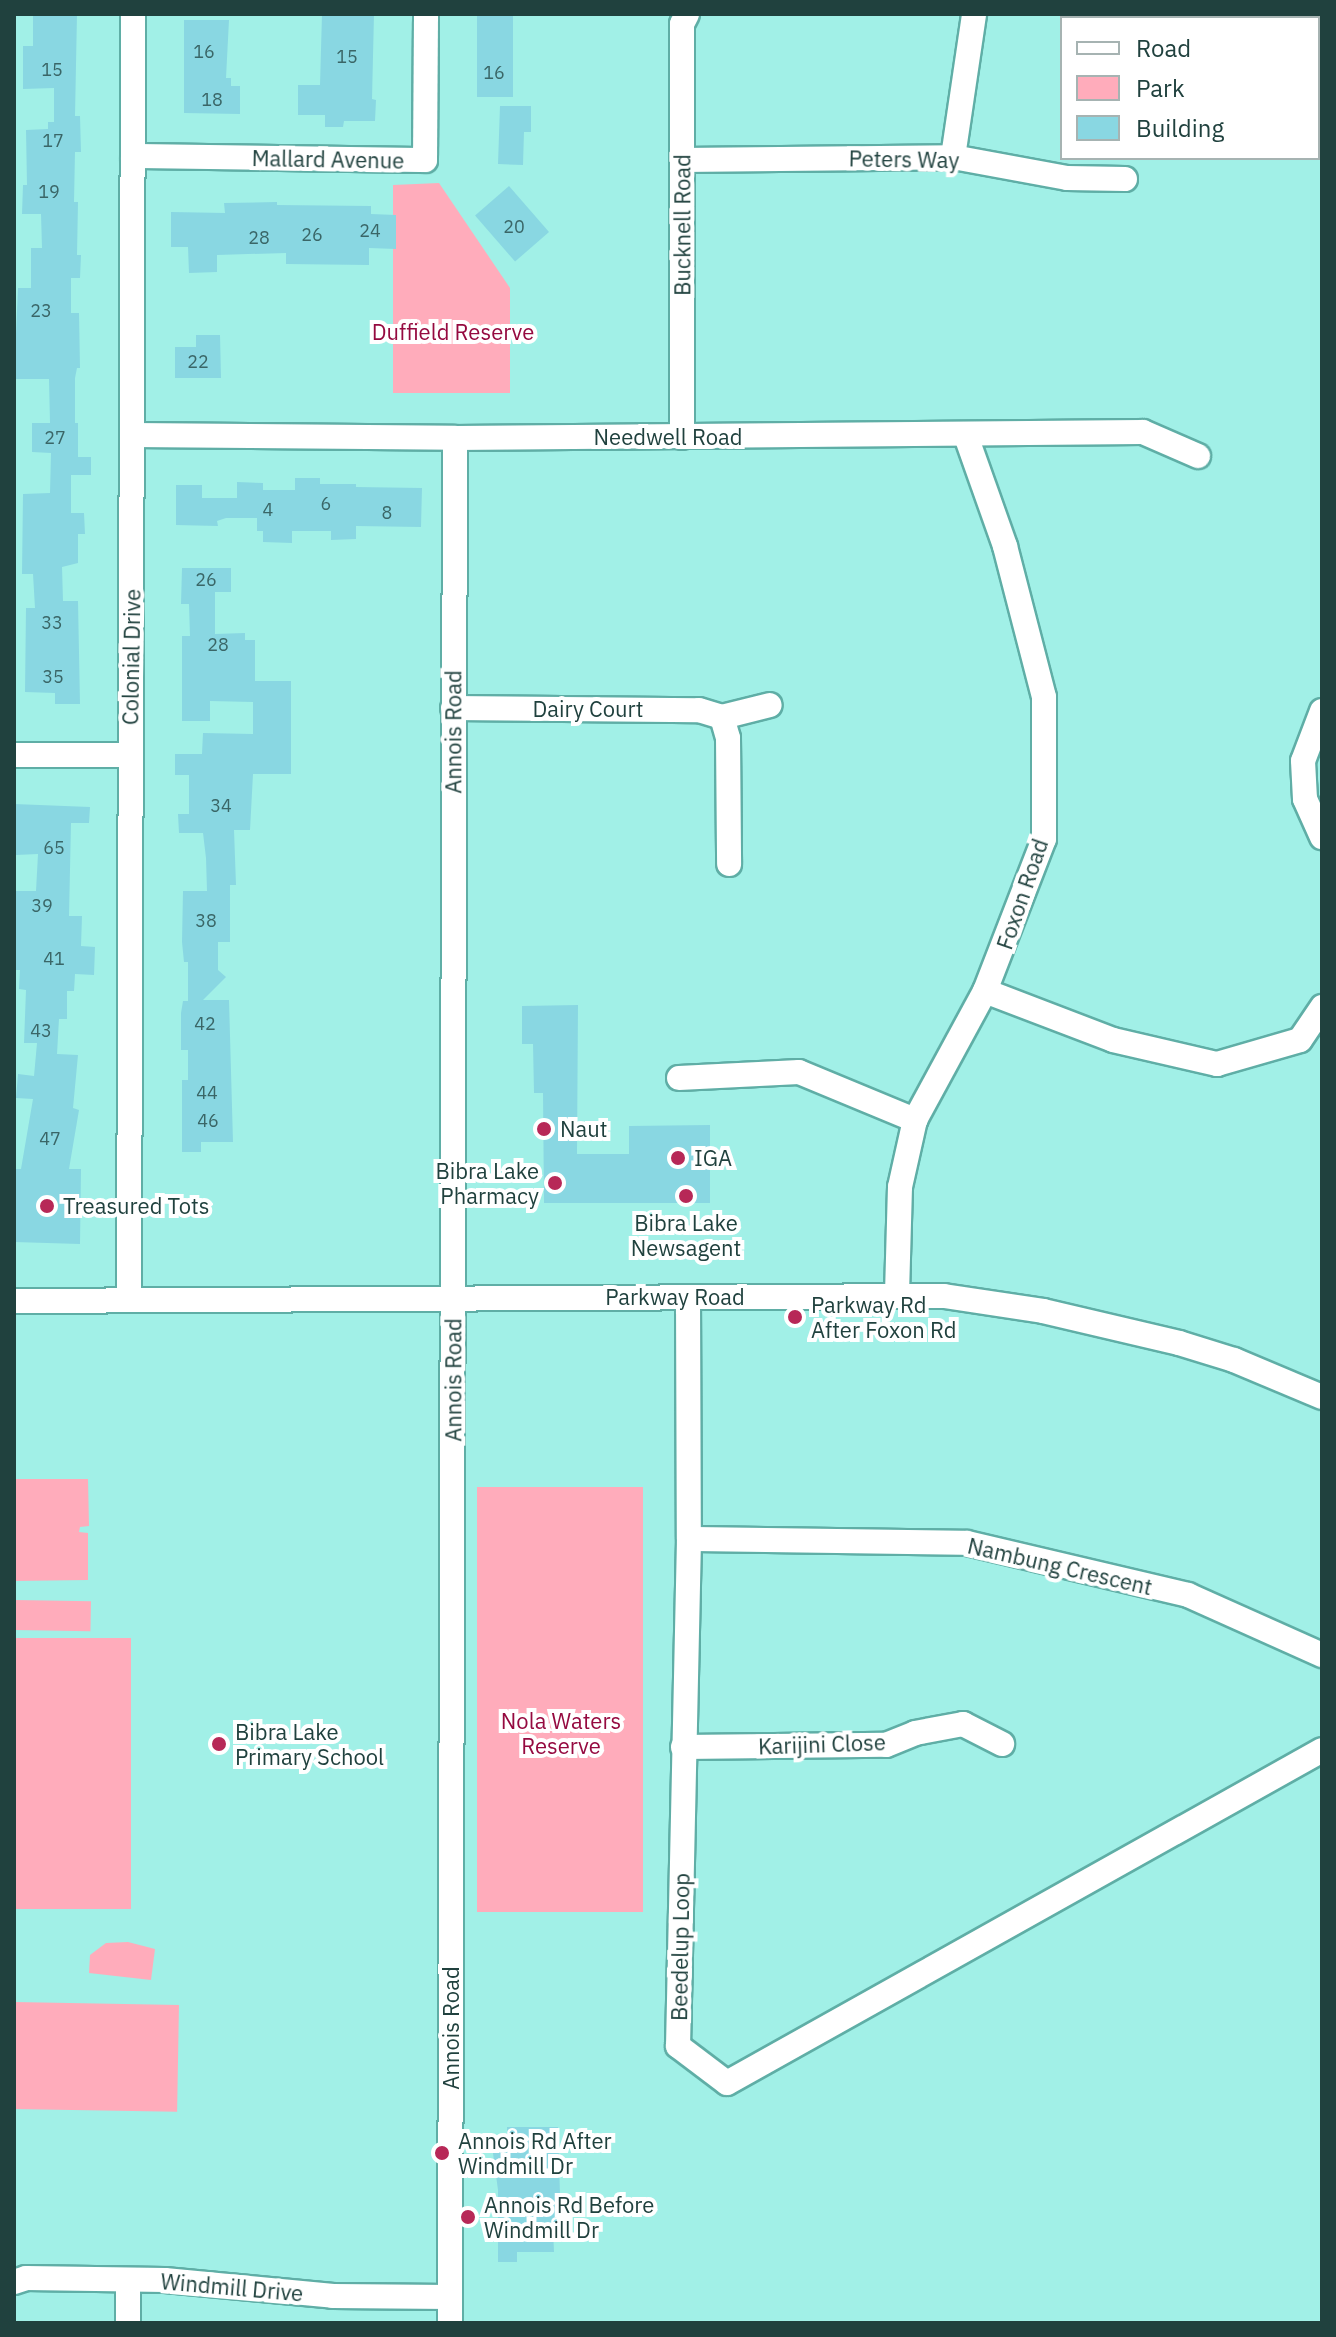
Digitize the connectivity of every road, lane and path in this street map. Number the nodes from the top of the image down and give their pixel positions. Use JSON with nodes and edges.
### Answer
{"nodes":[{"id":1,"x":133,"y":14,"type":"edge"},
{"id":2,"x":426,"y":14,"type":"edge"},
{"id":3,"x":687,"y":14,"type":"edge"},
{"id":4,"x":974,"y":14,"type":"edge"},
{"id":5,"x":133,"y":156,"type":"junction"},
{"id":6,"x":953,"y":157,"type":"junction"},
{"id":7,"x":682,"y":160,"type":"junction"},
{"id":8,"x":1125,"y":179,"type":"dead end"},
{"id":9,"x":133,"y":435,"type":"junction"},
{"id":10,"x":966,"y":436,"type":"junction"},
{"id":11,"x":682,"y":437,"type":"junction"},
{"id":12,"x":455,"y":438,"type":"junction"},
{"id":13,"x":1198,"y":456,"type":"dead end"},
{"id":14,"x":770,"y":705,"type":"dead end"},
{"id":15,"x":453,"y":708,"type":"junction"},
{"id":16,"x":1322,"y":711,"type":"edge"},
{"id":17,"x":722,"y":717,"type":"junction"},
{"id":18,"x":14,"y":755,"type":"edge"},
{"id":19,"x":130,"y":755,"type":"junction"},
{"id":20,"x":1322,"y":837,"type":"edge"},
{"id":21,"x":729,"y":864,"type":"dead end"},
{"id":22,"x":985,"y":991,"type":"junction"},
{"id":23,"x":1322,"y":1007,"type":"edge"},
{"id":24,"x":679,"y":1078,"type":"dead end"},
{"id":25,"x":915,"y":1120,"type":"junction"},
{"id":26,"x":897,"y":1294,"type":"junction"},
{"id":27,"x":453,"y":1296,"type":"junction"},
{"id":28,"x":688,"y":1298,"type":"junction"},
{"id":29,"x":129,"y":1300,"type":"junction"},
{"id":30,"x":14,"y":1301,"type":"edge"},
{"id":31,"x":1322,"y":1397,"type":"edge"},
{"id":32,"x":689,"y":1539,"type":"junction"},
{"id":33,"x":1322,"y":1655,"type":"edge"},
{"id":34,"x":1002,"y":1744,"type":"dead end"},
{"id":35,"x":683,"y":1747,"type":"junction"},
{"id":36,"x":1322,"y":1750,"type":"edge"},
{"id":37,"x":128,"y":2280,"type":"junction"},
{"id":38,"x":14,"y":2282,"type":"edge"},
{"id":39,"x":450,"y":2297,"type":"junction"},
{"id":40,"x":128,"y":2323,"type":"edge"},
{"id":41,"x":450,"y":2323,"type":"edge"}],
"edges":[{"from":1,"to":5,"type":"street","name":"Colonial Drive"},
{"from":2,"to":5,"type":"street","name":"Mallard Avenue"},
{"from":3,"to":7,"type":"street","name":"Bucknell Road"},
{"from":4,"to":6,"type":"street"},
{"from":5,"to":9,"type":"street","name":"Colonial Drive"},
{"from":6,"to":7,"type":"street","name":"Peters Way"},
{"from":6,"to":8,"type":"street","name":"Peters Way"},
{"from":7,"to":11,"type":"street","name":"Bucknell Road"},
{"from":9,"to":12,"type":"street","name":"Needwell Road"},
{"from":9,"to":19,"type":"street","name":"Colonial Drive"},
{"from":10,"to":11,"type":"street","name":"Needwell Road"},
{"from":10,"to":13,"type":"street","name":"Needwell Road"},
{"from":10,"to":22,"type":"street","name":"Foxon Road"},
{"from":11,"to":12,"type":"street","name":"Needwell Road"},
{"from":12,"to":15,"type":"street","name":"Annois Road"},
{"from":14,"to":17,"type":"street","name":"Dairy Court"},
{"from":15,"to":17,"type":"street","name":"Dairy Court"},
{"from":15,"to":27,"type":"street","name":"Annois Road"},
{"from":16,"to":20,"type":"street"},
{"from":17,"to":21,"type":"street"},
{"from":18,"to":19,"type":"street"},
{"from":19,"to":29,"type":"street","name":"Colonial Drive"},
{"from":22,"to":23,"type":"street"},
{"from":22,"to":25,"type":"street","name":"Foxon Road"},
{"from":24,"to":25,"type":"street"},
{"from":25,"to":26,"type":"street","name":"Foxon Road"},
{"from":26,"to":28,"type":"street","name":"Parkway Road"},
{"from":26,"to":31,"type":"street","name":"Parkway Road"},
{"from":27,"to":28,"type":"street","name":"Parkway Road"},
{"from":27,"to":29,"type":"street","name":"Parkway Road"},
{"from":27,"to":39,"type":"street","name":"Annois Road"},
{"from":28,"to":32,"type":"street","name":"Beedelup Loop"},
{"from":29,"to":30,"type":"street","name":"Parkway Road"},
{"from":32,"to":33,"type":"street","name":"Nambung Crescent"},
{"from":32,"to":35,"type":"street","name":"Beedelup Loop"},
{"from":34,"to":35,"type":"street","name":"Karijini Close"},
{"from":35,"to":36,"type":"street","name":"Beedelup Loop"},
{"from":37,"to":38,"type":"street","name":"Windmill Drive"},
{"from":37,"to":39,"type":"street","name":"Windmill Drive"},
{"from":37,"to":40,"type":"street"},
{"from":39,"to":41,"type":"street","name":"Annois Road"}]}
